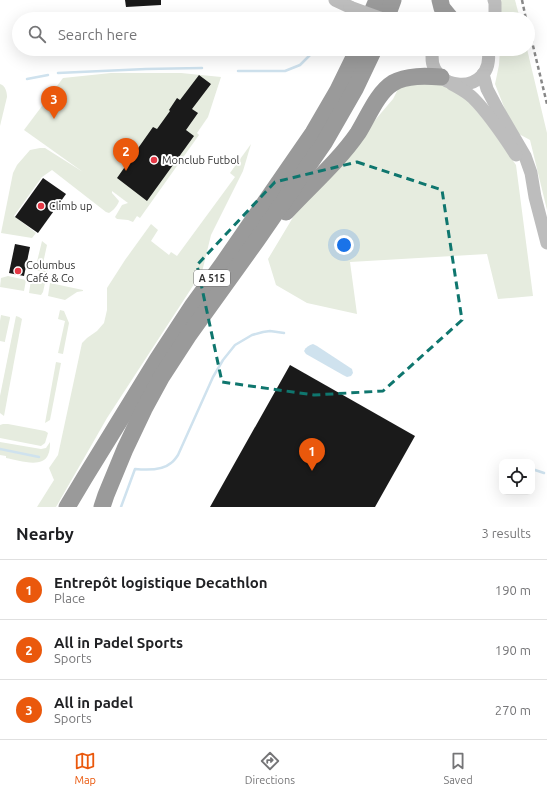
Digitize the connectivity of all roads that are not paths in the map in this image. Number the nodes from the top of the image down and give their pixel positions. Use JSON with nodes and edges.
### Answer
{"nodes":[{"id":1,"x":335,"y":0,"type":"edge"},
{"id":2,"x":368,"y":0,"type":"edge"},
{"id":3,"x":376,"y":0,"type":"edge"},
{"id":4,"x":393,"y":0,"type":"edge"},
{"id":5,"x":440,"y":0,"type":"edge"},
{"id":6,"x":494,"y":2,"type":"edge"},
{"id":7,"x":354,"y":12,"type":"edge"},
{"id":8,"x":357,"y":12,"type":"edge"},
{"id":9,"x":372,"y":12,"type":"edge"},
{"id":10,"x":388,"y":12,"type":"edge"},
{"id":11,"x":445,"y":12,"type":"edge"},
{"id":12,"x":492,"y":12,"type":"edge"},
{"id":13,"x":495,"y":12,"type":"edge"},
{"id":14,"x":346,"y":56,"type":"edge"},
{"id":15,"x":355,"y":56,"type":"edge"},
{"id":16,"x":371,"y":56,"type":"edge"},
{"id":17,"x":433,"y":56,"type":"edge"},
{"id":18,"x":489,"y":56,"type":"edge"},
{"id":19,"x":483,"y":74,"type":"junction"},
{"id":20,"x":447,"y":80,"type":"junction"},
{"id":21,"x":276,"y":186,"type":"junction"},
{"id":22,"x":535,"y":197,"type":"junction"},
{"id":23,"x":547,"y":243,"type":"edge"},
{"id":24,"x":188,"y":336,"type":"junction"},
{"id":25,"x":67,"y":507,"type":"edge"},
{"id":26,"x":102,"y":507,"type":"edge"}],
"edges":[{"from":1,"to":7,"type":"main road"},
{"from":2,"to":8,"type":"highway"},
{"from":3,"to":9,"type":"highway"},
{"from":4,"to":10,"type":"highway"},
{"from":5,"to":11,"type":"highway"},
{"from":6,"to":12,"type":"main road"},
{"from":6,"to":13,"type":"main road"},
{"from":14,"to":21,"type":"highway"},
{"from":15,"to":21,"type":"highway","number":"A 515"},
{"from":16,"to":24,"type":"highway","number":"A 515"},
{"from":17,"to":20,"type":"main road"},
{"from":18,"to":19,"type":"main road"},
{"from":19,"to":20,"type":"main road"},
{"from":19,"to":22,"type":"main road"},
{"from":20,"to":22,"type":"main road"},
{"from":20,"to":24,"type":"highway"},
{"from":21,"to":25,"type":"highway","number":"A 515"},
{"from":22,"to":23,"type":"main road"},
{"from":24,"to":26,"type":"highway","number":"A 515"}]}
